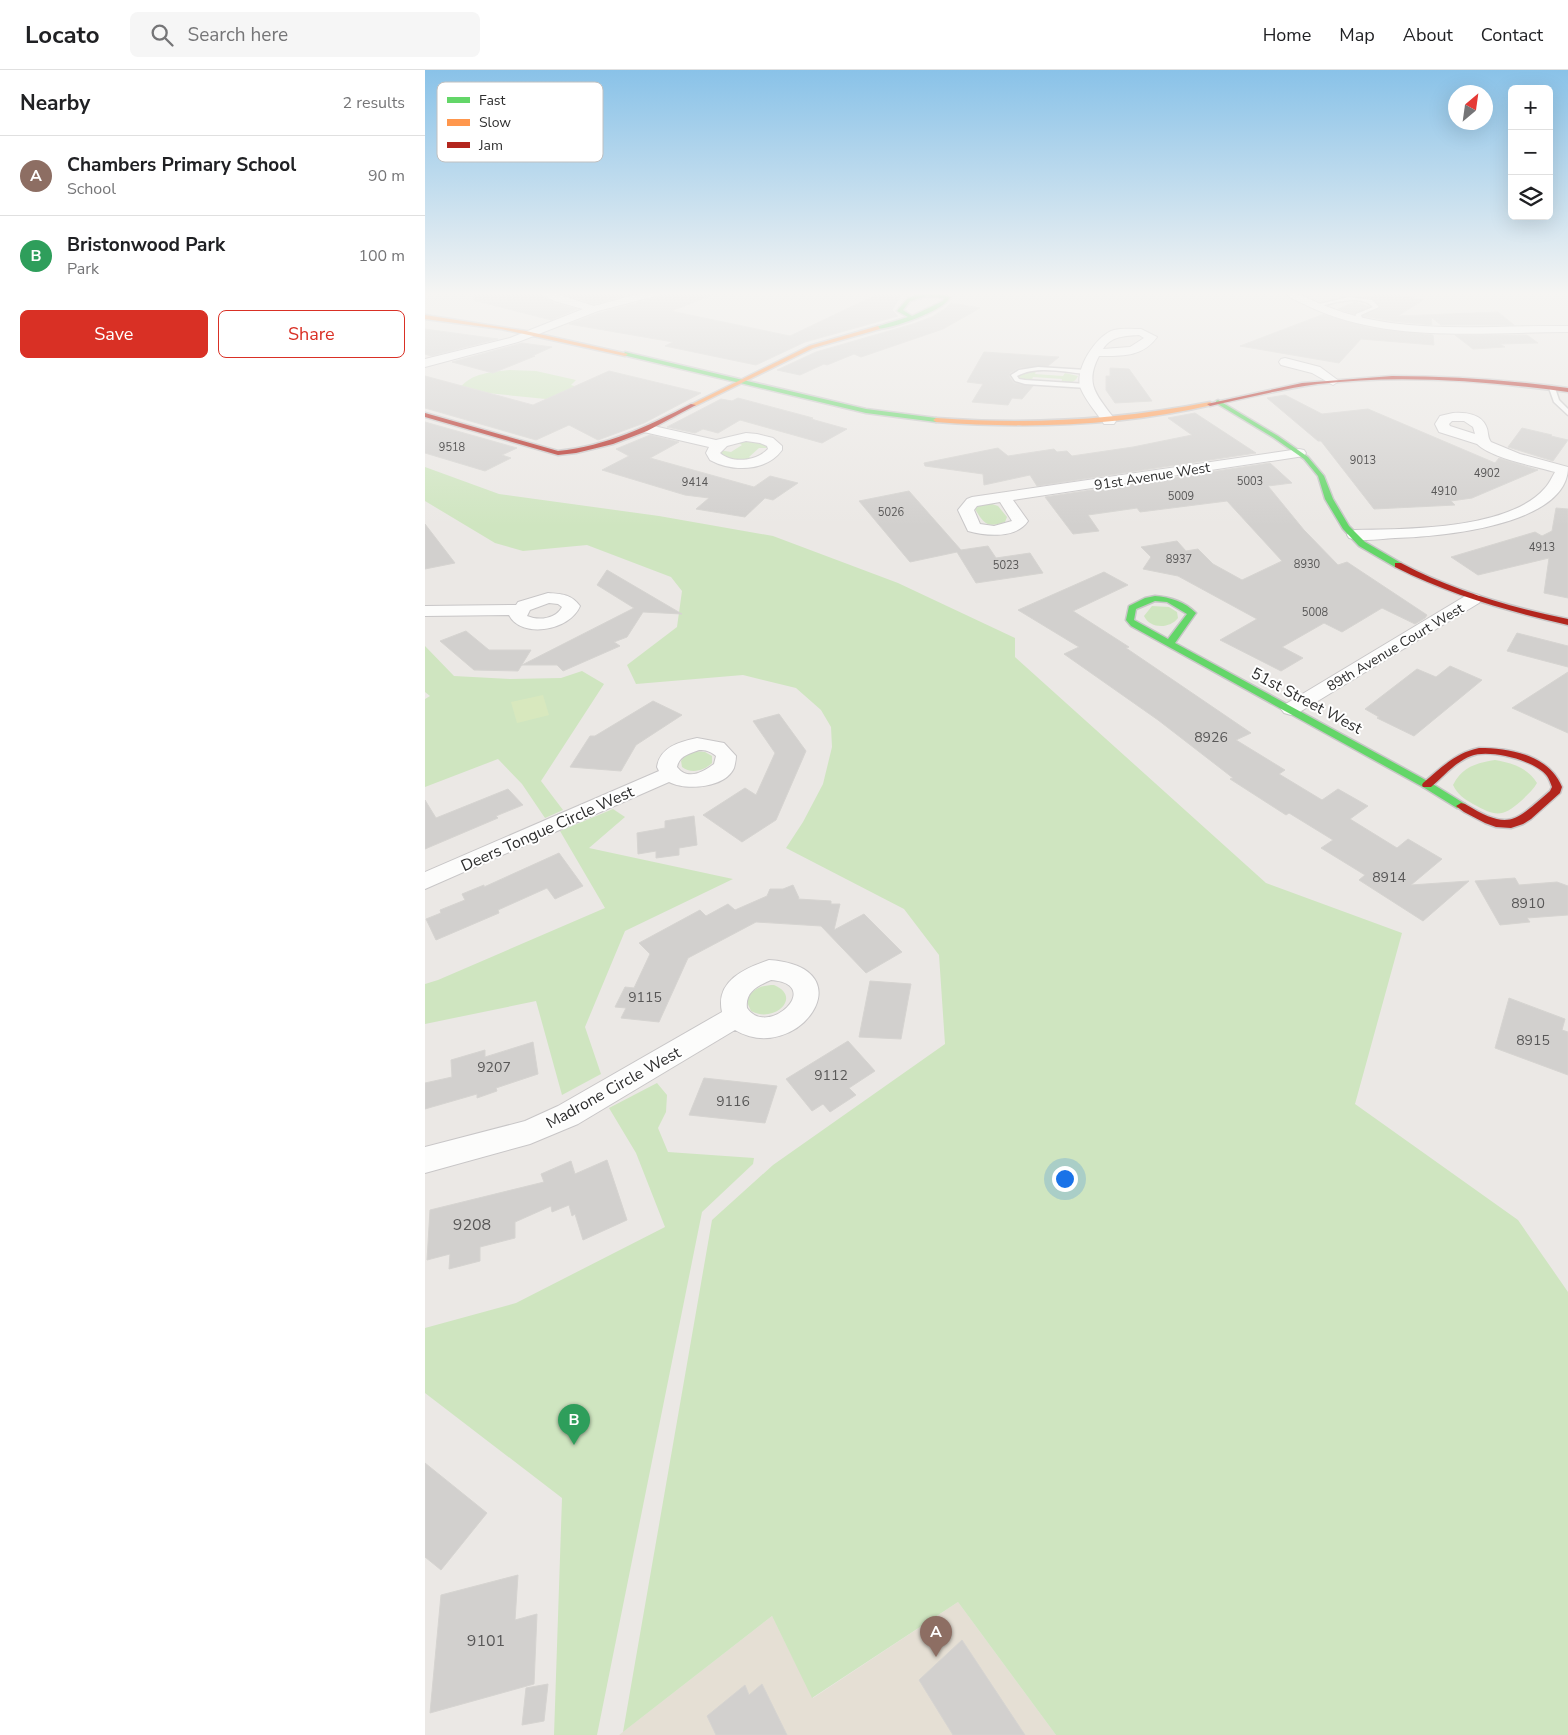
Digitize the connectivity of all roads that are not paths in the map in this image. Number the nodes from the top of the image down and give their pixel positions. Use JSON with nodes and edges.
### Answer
{"nodes":[{"id":1,"x":695,"y":371,"type":"edge"},
{"id":2,"x":761,"y":371,"type":"edge"},
{"id":3,"x":1025,"y":371,"type":"edge"},
{"id":4,"x":1063,"y":371,"type":"edge"},
{"id":5,"x":1317,"y":371,"type":"edge"},
{"id":6,"x":1086,"y":372,"type":"joint"},
{"id":7,"x":739,"y":381,"type":"junction"},
{"id":8,"x":1333,"y":381,"type":"junction"},
{"id":9,"x":1087,"y":386,"type":"junction"},
{"id":10,"x":1552,"y":388,"type":"junction"},
{"id":11,"x":1568,"y":390,"type":"edge"},
{"id":12,"x":1218,"y":402,"type":"junction"},
{"id":13,"x":1568,"y":414,"type":"edge"},
{"id":14,"x":425,"y":415,"type":"edge"},
{"id":15,"x":1109,"y":421,"type":"junction"},
{"id":16,"x":649,"y":428,"type":"junction"},
{"id":17,"x":1482,"y":441,"type":"dead end"},
{"id":18,"x":719,"y":445,"type":"dead end"},
{"id":19,"x":1299,"y":453,"type":"junction"},
{"id":20,"x":1565,"y":470,"type":"edge"},
{"id":21,"x":1004,"y":498,"type":"dead end"},
{"id":22,"x":1355,"y":535,"type":"junction"},
{"id":23,"x":1473,"y":599,"type":"junction"},
{"id":24,"x":520,"y":610,"type":"dead end"},
{"id":25,"x":425,"y":611,"type":"edge"},
{"id":26,"x":1568,"y":622,"type":"edge"},
{"id":27,"x":1171,"y":644,"type":"junction"},
{"id":28,"x":1291,"y":709,"type":"junction"},
{"id":29,"x":669,"y":774,"type":"dead end"},
{"id":30,"x":1427,"y":785,"type":"junction"},
{"id":31,"x":425,"y":881,"type":"edge"},
{"id":32,"x":736,"y":1016,"type":"dead end"},
{"id":33,"x":425,"y":1160,"type":"edge"}],
"edges":[{"from":1,"to":7,"type":"street"},
{"from":2,"to":7,"type":"street"},
{"from":3,"to":9,"type":"lane"},
{"from":4,"to":6,"type":"lane"},
{"from":5,"to":8,"type":"street"},
{"from":6,"to":9,"type":"street"},
{"from":7,"to":15,"type":"street"},
{"from":7,"to":16,"type":"street"},
{"from":8,"to":10,"type":"street"},
{"from":8,"to":12,"type":"street"},
{"from":9,"to":15,"type":"street"},
{"from":10,"to":11,"type":"street"},
{"from":10,"to":13,"type":"lane"},
{"from":12,"to":15,"type":"street"},
{"from":12,"to":19,"type":"street"},
{"from":14,"to":16,"type":"street"},
{"from":16,"to":18,"type":"street"},
{"from":17,"to":20,"type":"street"},
{"from":19,"to":21,"type":"street","name":"91st Avenue West"},
{"from":19,"to":22,"type":"street"},
{"from":20,"to":22,"type":"street"},
{"from":22,"to":23,"type":"street"},
{"from":23,"to":26,"type":"street"},
{"from":23,"to":28,"type":"street","name":"89th Avenue Court West"},
{"from":24,"to":25,"type":"street"},
{"from":27,"to":27,"type":"street","name":"51st Street West"},
{"from":27,"to":28,"type":"street","name":"51st Street West"},
{"from":28,"to":30,"type":"street","name":"51st Street West"},
{"from":29,"to":31,"type":"street","name":"Deers Tongue Circle West"},
{"from":30,"to":30,"type":"street","name":"51st Street West"},
{"from":32,"to":33,"type":"street","name":"Madrone Circle West"}]}
